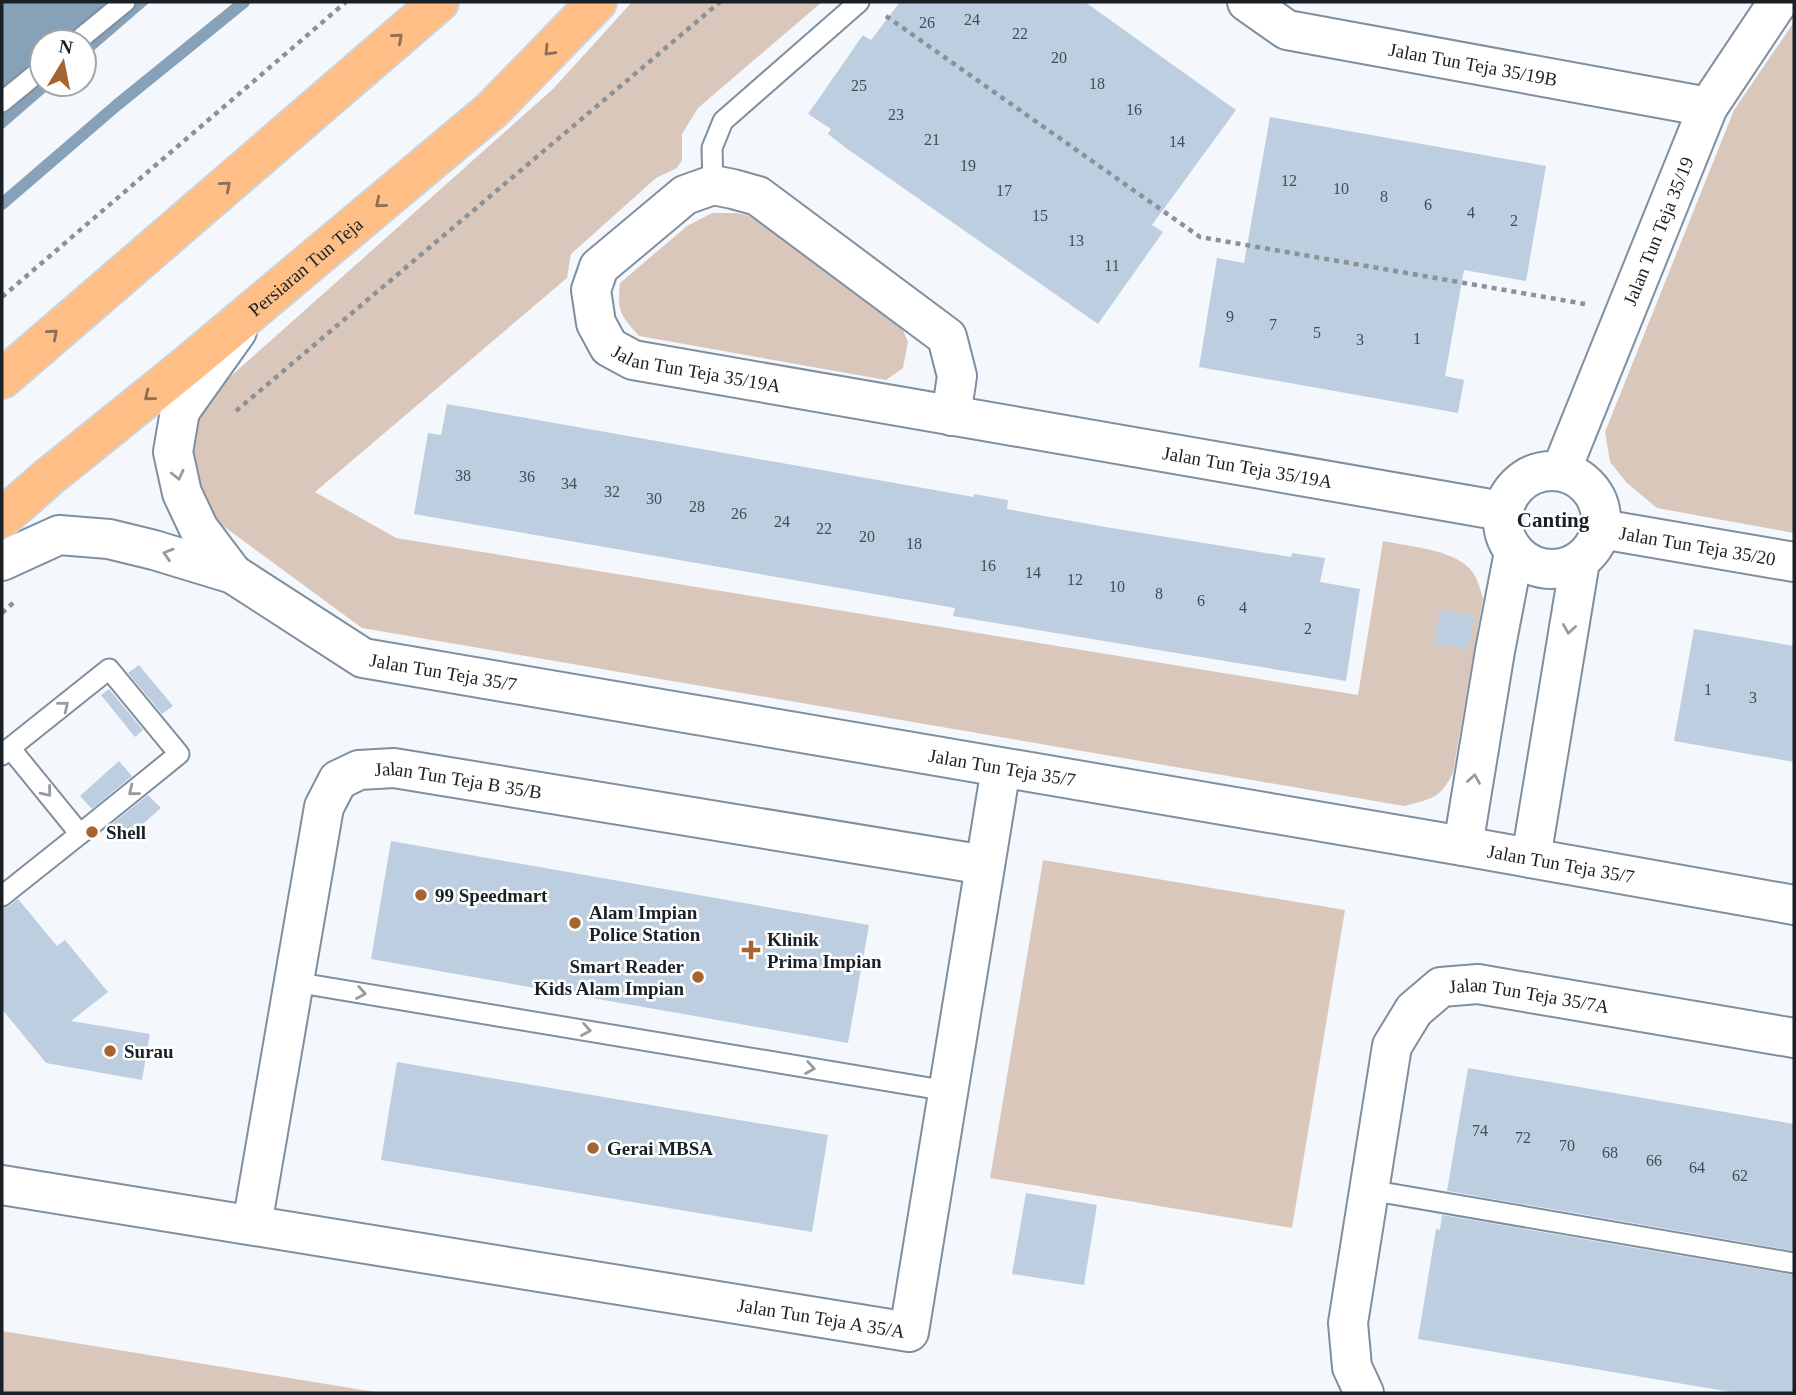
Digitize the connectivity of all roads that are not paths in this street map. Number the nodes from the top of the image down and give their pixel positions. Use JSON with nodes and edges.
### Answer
{"nodes":[{"id":1,"x":125,"y":2,"type":"edge"},
{"id":2,"x":439,"y":2,"type":"edge"},
{"id":3,"x":597,"y":2,"type":"edge"},
{"id":4,"x":1247,"y":2,"type":"edge"},
{"id":5,"x":1778,"y":2,"type":"edge"},
{"id":6,"x":868,"y":6,"type":"edge"},
{"id":7,"x":93,"y":28,"type":"edge"},
{"id":8,"x":28,"y":81,"type":"edge"},
{"id":9,"x":2,"y":102,"type":"edge"},
{"id":10,"x":1708,"y":107,"type":"junction"},
{"id":11,"x":713,"y":185,"type":"junction"},
{"id":12,"x":253,"y":309,"type":"junction"},
{"id":13,"x":2,"y":379,"type":"edge"},
{"id":14,"x":951,"y":416,"type":"junction"},
{"id":15,"x":1561,"y":471,"type":"junction"},
{"id":16,"x":1503,"y":511,"type":"junction"},
{"id":17,"x":2,"y":518,"type":"edge"},
{"id":18,"x":1601,"y":529,"type":"junction"},
{"id":19,"x":1514,"y":552,"type":"junction"},
{"id":20,"x":2,"y":561,"type":"edge"},
{"id":21,"x":1580,"y":561,"type":"junction"},
{"id":22,"x":1794,"y":562,"type":"edge"},
{"id":23,"x":233,"y":574,"type":"junction"},
{"id":24,"x":6,"y":752,"type":"edge"},
{"id":25,"x":1001,"y":768,"type":"junction"},
{"id":26,"x":80,"y":834,"type":"junction"},
{"id":27,"x":1462,"y":846,"type":"junction"},
{"id":28,"x":1531,"y":858,"type":"junction"},
{"id":29,"x":985,"y":865,"type":"junction"},
{"id":30,"x":2,"y":896,"type":"edge"},
{"id":31,"x":1794,"y":905,"type":"edge"},
{"id":32,"x":294,"y":982,"type":"junction"},
{"id":33,"x":1794,"y":1038,"type":"edge"},
{"id":34,"x":948,"y":1091,"type":"junction"},
{"id":35,"x":2,"y":1185,"type":"edge"},
{"id":36,"x":1369,"y":1190,"type":"junction"},
{"id":37,"x":252,"y":1225,"type":"junction"},
{"id":38,"x":1794,"y":1263,"type":"edge"},
{"id":39,"x":1364,"y":1393,"type":"edge"}],
"edges":[{"from":1,"to":7,"type":"lane"},
{"from":13,"to":2,"type":"main road","one_way":true},
{"from":3,"to":12,"type":"main road","name":"Persiaran Tun Teja","one_way":true},
{"from":4,"to":10,"type":"street","name":"Jalan Tun Teja 35/19B"},
{"from":5,"to":10,"type":"street","name":"Jalan Tun Teja 35/19"},
{"from":6,"to":11,"type":"lane"},
{"from":8,"to":9,"type":"lane"},
{"from":10,"to":15,"type":"street","name":"Jalan Tun Teja 35/19"},
{"from":11,"to":14,"type":"street"},
{"from":11,"to":14,"type":"street","name":"Jalan Tun Teja 35/19A"},
{"from":12,"to":17,"type":"main road","name":"Persiaran Tun Teja","one_way":true},
{"from":12,"to":23,"type":"street","one_way":true},
{"from":14,"to":16,"type":"street","name":"Jalan Tun Teja 35/19A"},
{"from":15,"to":16,"type":"street"},
{"from":15,"to":18,"type":"street"},
{"from":16,"to":19,"type":"street"},
{"from":18,"to":21,"type":"street"},
{"from":18,"to":22,"type":"street","name":"Jalan Tun Teja 35/20"},
{"from":19,"to":21,"type":"street"},
{"from":27,"to":19,"type":"street","one_way":true},
{"from":23,"to":20,"type":"street","one_way":true},
{"from":21,"to":28,"type":"street","one_way":true},
{"from":23,"to":25,"type":"street","name":"Jalan Tun Teja 35/7"},
{"from":24,"to":26,"type":"lane","one_way":true},
{"from":24,"to":26,"type":"lane","one_way":true},
{"from":25,"to":27,"type":"street","name":"Jalan Tun Teja 35/7"},
{"from":25,"to":29,"type":"street","name":"Jalan Tun Teja A 35/A"},
{"from":26,"to":30,"type":"lane"},
{"from":27,"to":28,"type":"street","name":"Jalan Tun Teja 35/7"},
{"from":28,"to":31,"type":"street","name":"Jalan Tun Teja 35/7"},
{"from":29,"to":32,"type":"street","name":"Jalan Tun Teja B 35/B"},
{"from":29,"to":34,"type":"street","name":"Jalan Tun Teja A 35/A"},
{"from":32,"to":34,"type":"lane","one_way":true},
{"from":32,"to":37,"type":"street","name":"Jalan Tun Teja B 35/B"},
{"from":33,"to":36,"type":"street","name":"Jalan Tun Teja 35/7A"},
{"from":34,"to":37,"type":"street","name":"Jalan Tun Teja A 35/A"},
{"from":35,"to":37,"type":"street"},
{"from":36,"to":38,"type":"lane"},
{"from":36,"to":39,"type":"street","name":"Jalan Tun Teja 35/7A"}]}
